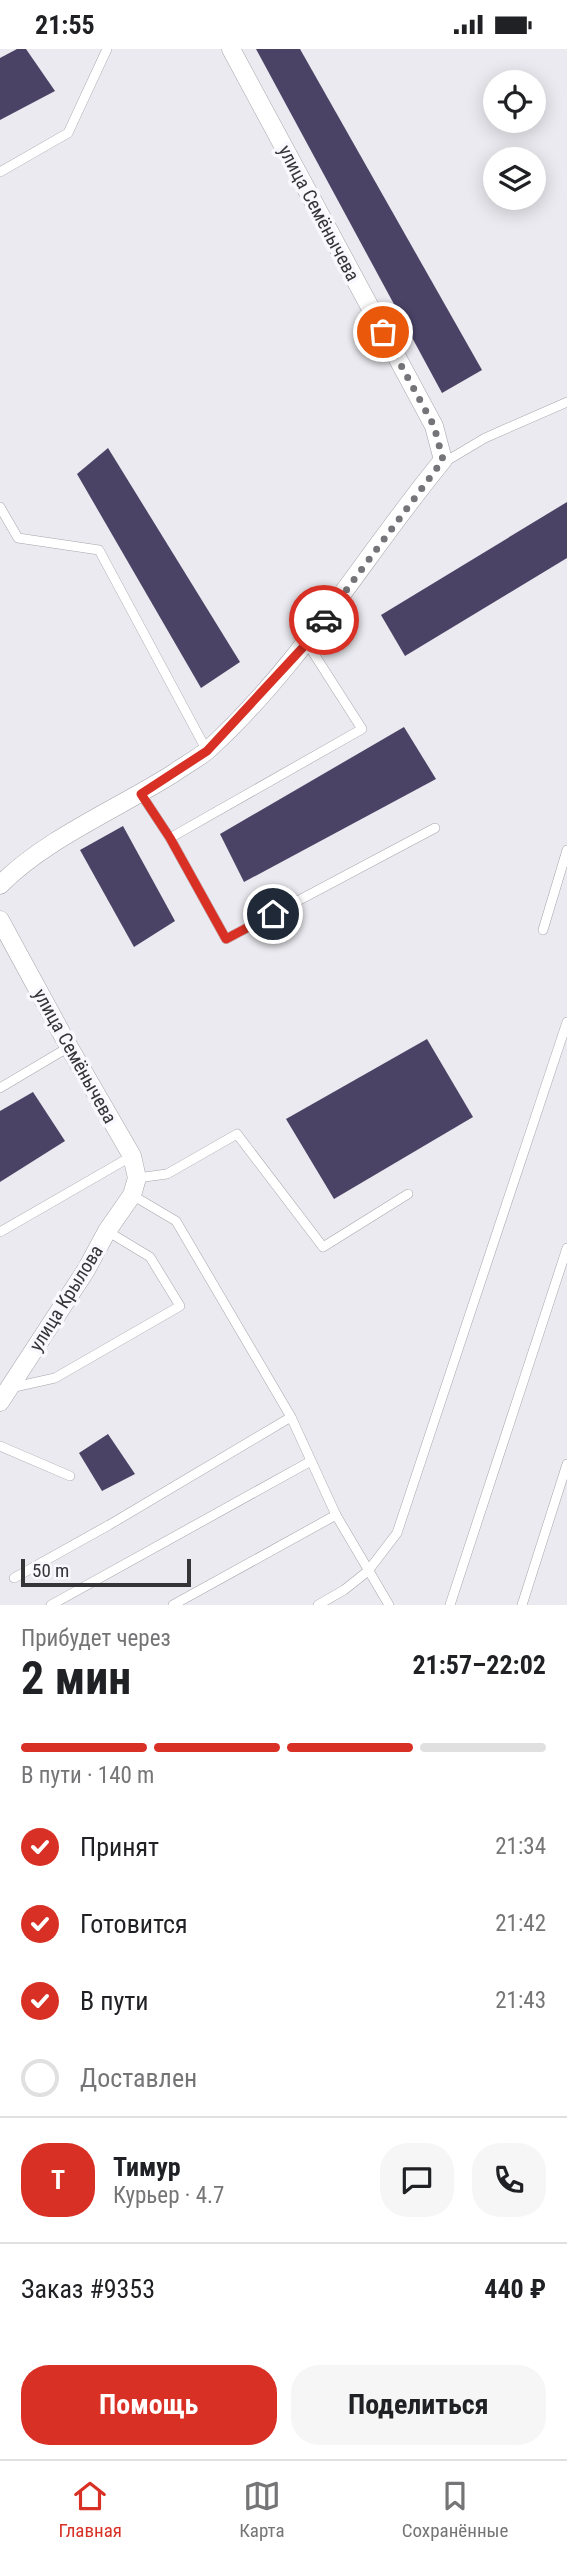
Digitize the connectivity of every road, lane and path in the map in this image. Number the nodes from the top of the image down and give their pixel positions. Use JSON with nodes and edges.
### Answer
{"nodes":[{"id":1,"x":107,"y":49,"type":"edge"},
{"id":2,"x":231,"y":49,"type":"edge"},
{"id":3,"x":0,"y":171,"type":"edge"},
{"id":4,"x":567,"y":402,"type":"edge"},
{"id":5,"x":438,"y":465,"type":"junction"},
{"id":6,"x":0,"y":507,"type":"edge"},
{"id":7,"x":307,"y":643,"type":"junction"},
{"id":8,"x":207,"y":751,"type":"junction"},
{"id":9,"x":141,"y":794,"type":"junction"},
{"id":10,"x":435,"y":828,"type":"dead end"},
{"id":11,"x":170,"y":838,"type":"junction"},
{"id":12,"x":567,"y":849,"type":"edge"},
{"id":13,"x":0,"y":885,"type":"edge"},
{"id":14,"x":0,"y":919,"type":"edge"},
{"id":15,"x":542,"y":930,"type":"dead end"},
{"id":16,"x":567,"y":1022,"type":"edge"},
{"id":17,"x":69,"y":1047,"type":"junction"},
{"id":18,"x":0,"y":1088,"type":"edge"},
{"id":19,"x":132,"y":1156,"type":"junction"},
{"id":20,"x":135,"y":1187,"type":"junction"},
{"id":21,"x":408,"y":1194,"type":"dead end"},
{"id":22,"x":107,"y":1231,"type":"junction"},
{"id":23,"x":0,"y":1232,"type":"edge"},
{"id":24,"x":567,"y":1248,"type":"edge"},
{"id":25,"x":4,"y":1395,"type":"edge"},
{"id":26,"x":291,"y":1416,"type":"junction"},
{"id":27,"x":0,"y":1446,"type":"edge"},
{"id":28,"x":311,"y":1461,"type":"junction"},
{"id":29,"x":567,"y":1464,"type":"edge"},
{"id":30,"x":71,"y":1476,"type":"dead end"},
{"id":31,"x":335,"y":1515,"type":"junction"},
{"id":32,"x":368,"y":1571,"type":"junction"},
{"id":33,"x":14,"y":1579,"type":"dead end"},
{"id":34,"x":51,"y":1605,"type":"edge"},
{"id":35,"x":173,"y":1605,"type":"edge"},
{"id":36,"x":318,"y":1605,"type":"edge"},
{"id":37,"x":389,"y":1605,"type":"edge"},
{"id":38,"x":450,"y":1605,"type":"edge"},
{"id":39,"x":522,"y":1605,"type":"edge"}],
"edges":[{"from":1,"to":3,"type":"lane"},
{"from":2,"to":5,"type":"street","name":"улица Семёнычева"},
{"from":4,"to":5,"type":"lane"},
{"from":5,"to":7,"type":"street"},
{"from":6,"to":8,"type":"lane"},
{"from":7,"to":8,"type":"street"},
{"from":7,"to":11,"type":"lane"},
{"from":8,"to":9,"type":"street"},
{"from":9,"to":11,"type":"lane"},
{"from":9,"to":13,"type":"street"},
{"from":10,"to":11,"type":"lane"},
{"from":12,"to":15,"type":"lane"},
{"from":14,"to":17,"type":"street","name":"улица Семёнычева"},
{"from":16,"to":32,"type":"lane"},
{"from":17,"to":18,"type":"lane"},
{"from":17,"to":19,"type":"street","name":"улица Семёнычева"},
{"from":19,"to":20,"type":"street","name":"улица Семёнычева"},
{"from":19,"to":23,"type":"lane"},
{"from":20,"to":21,"type":"lane"},
{"from":20,"to":22,"type":"street","name":"улица Крылова"},
{"from":20,"to":26,"type":"lane"},
{"from":22,"to":25,"type":"street","name":"улица Крылова"},
{"from":22,"to":25,"type":"lane"},
{"from":24,"to":38,"type":"lane"},
{"from":26,"to":28,"type":"lane"},
{"from":26,"to":33,"type":"lane"},
{"from":27,"to":30,"type":"lane"},
{"from":28,"to":31,"type":"lane"},
{"from":28,"to":34,"type":"lane"},
{"from":29,"to":39,"type":"lane"},
{"from":31,"to":32,"type":"lane"},
{"from":31,"to":35,"type":"lane"},
{"from":32,"to":36,"type":"lane"},
{"from":32,"to":37,"type":"lane"}]}
